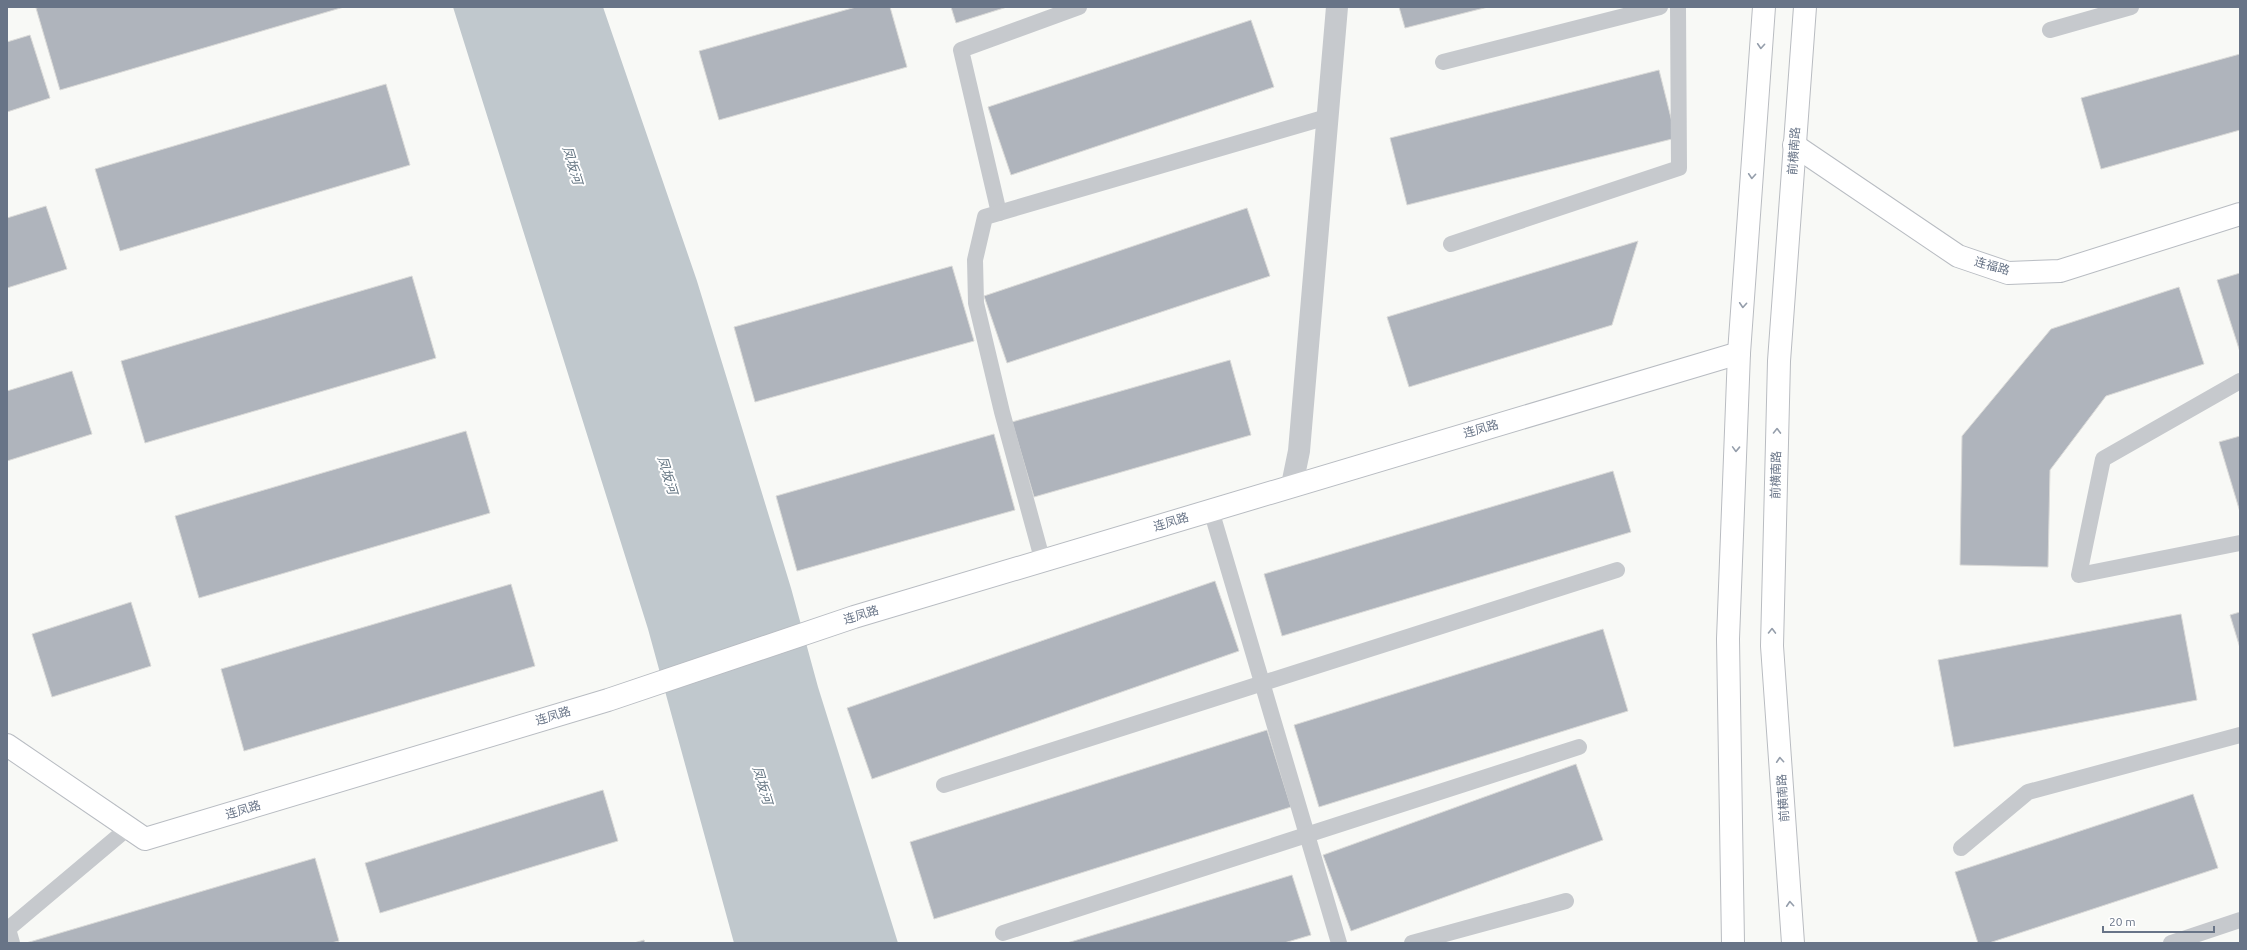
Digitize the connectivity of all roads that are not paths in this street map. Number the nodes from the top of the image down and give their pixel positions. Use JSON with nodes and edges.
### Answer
{"nodes":[{"id":1,"x":1079,"y":7,"type":"edge"},
{"id":2,"x":1337,"y":7,"type":"edge"},
{"id":3,"x":1660,"y":7,"type":"edge"},
{"id":4,"x":1678,"y":7,"type":"edge"},
{"id":5,"x":1764,"y":7,"type":"edge"},
{"id":6,"x":1805,"y":7,"type":"edge"},
{"id":7,"x":2130,"y":7,"type":"edge"},
{"id":8,"x":2050,"y":30,"type":"dead end"},
{"id":9,"x":1443,"y":62,"type":"dead end"},
{"id":10,"x":1327,"y":117,"type":"junction"},
{"id":11,"x":1794,"y":145,"type":"junction"},
{"id":12,"x":999,"y":213,"type":"junction"},
{"id":13,"x":2240,"y":214,"type":"edge"},
{"id":14,"x":1451,"y":244,"type":"dead end"},
{"id":15,"x":1739,"y":353,"type":"junction"},
{"id":16,"x":2240,"y":381,"type":"edge"},
{"id":17,"x":1292,"y":485,"type":"junction"},
{"id":18,"x":1211,"y":510,"type":"junction"},
{"id":19,"x":2240,"y":543,"type":"edge"},
{"id":20,"x":1043,"y":562,"type":"junction"},
{"id":21,"x":1617,"y":570,"type":"dead end"},
{"id":22,"x":1263,"y":684,"type":"junction"},
{"id":23,"x":2240,"y":735,"type":"edge"},
{"id":24,"x":7,"y":745,"type":"edge"},
{"id":25,"x":1579,"y":747,"type":"dead end"},
{"id":26,"x":944,"y":785,"type":"dead end"},
{"id":27,"x":128,"y":828,"type":"junction"},
{"id":28,"x":1307,"y":834,"type":"junction"},
{"id":29,"x":1961,"y":848,"type":"dead end"},
{"id":30,"x":1566,"y":901,"type":"dead end"},
{"id":31,"x":2240,"y":920,"type":"edge"},
{"id":32,"x":1002,"y":934,"type":"dead end"},
{"id":33,"x":12,"y":943,"type":"edge"},
{"id":34,"x":1339,"y":943,"type":"edge"},
{"id":35,"x":1412,"y":943,"type":"edge"},
{"id":36,"x":1733,"y":943,"type":"edge"},
{"id":37,"x":1793,"y":943,"type":"edge"},
{"id":38,"x":2171,"y":943,"type":"edge"}],
"edges":[{"from":1,"to":12,"type":"lane"},
{"from":2,"to":10,"type":"street"},
{"from":3,"to":9,"type":"lane"},
{"from":4,"to":14,"type":"lane"},
{"from":5,"to":15,"type":"street","one_way":true},
{"from":6,"to":11,"type":"street","name":"前横南路"},
{"from":7,"to":8,"type":"lane"},
{"from":10,"to":12,"type":"lane"},
{"from":10,"to":17,"type":"street"},
{"from":11,"to":13,"type":"street","name":"连福路"},
{"from":37,"to":11,"type":"street","name":"前横南路","one_way":true},
{"from":12,"to":20,"type":"lane"},
{"from":15,"to":17,"type":"street","name":"连凤路"},
{"from":15,"to":36,"type":"street","one_way":true},
{"from":16,"to":19,"type":"lane"},
{"from":17,"to":18,"type":"street","name":"连凤路"},
{"from":18,"to":20,"type":"street","name":"连凤路"},
{"from":18,"to":22,"type":"lane"},
{"from":20,"to":27,"type":"street","name":"连凤路"},
{"from":21,"to":22,"type":"lane"},
{"from":22,"to":26,"type":"lane"},
{"from":22,"to":28,"type":"lane"},
{"from":23,"to":29,"type":"lane"},
{"from":24,"to":27,"type":"street","name":"连凤路"},
{"from":25,"to":28,"type":"lane"},
{"from":27,"to":33,"type":"lane"},
{"from":28,"to":32,"type":"lane"},
{"from":28,"to":34,"type":"lane"},
{"from":30,"to":35,"type":"lane"},
{"from":31,"to":38,"type":"lane"}]}
